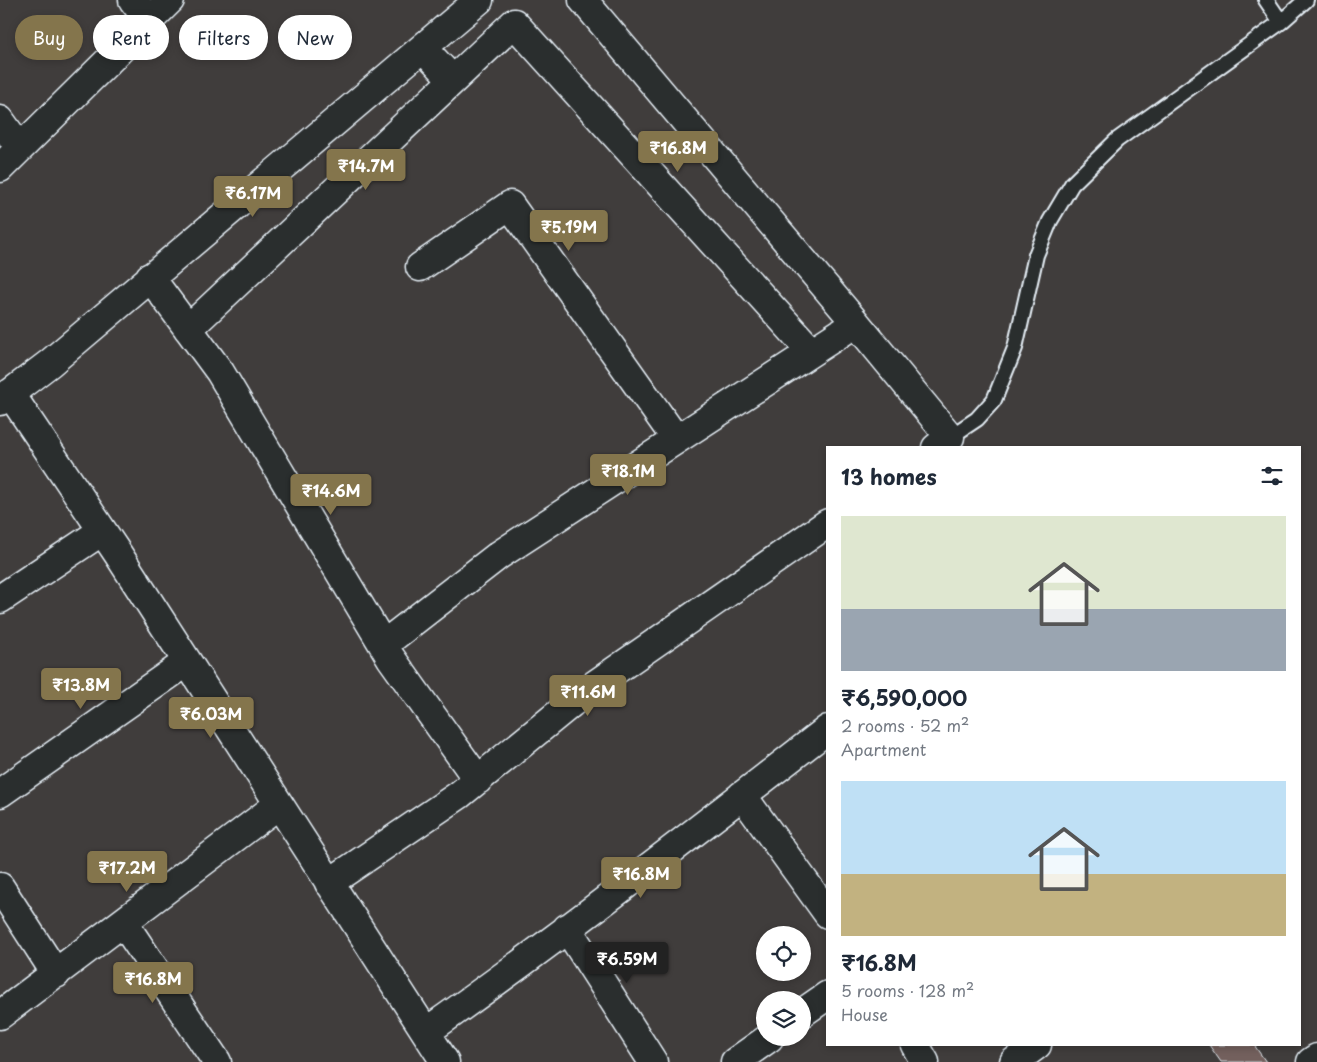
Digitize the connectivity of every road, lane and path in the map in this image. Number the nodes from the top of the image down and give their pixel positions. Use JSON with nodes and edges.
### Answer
{"nodes":[{"id":1,"x":170,"y":0,"type":"edge"},
{"id":2,"x":479,"y":0,"type":"edge"},
{"id":3,"x":584,"y":0,"type":"edge"},
{"id":4,"x":1266,"y":0,"type":"edge"},
{"id":5,"x":1306,"y":0,"type":"edge"},
{"id":6,"x":141,"y":11,"type":"edge"},
{"id":7,"x":1281,"y":22,"type":"junction"},
{"id":8,"x":423,"y":48,"type":"junction"},
{"id":9,"x":453,"y":80,"type":"junction"},
{"id":10,"x":0,"y":120,"type":"edge"},
{"id":11,"x":20,"y":148,"type":"junction"},
{"id":12,"x":0,"y":168,"type":"edge"},
{"id":13,"x":420,"y":267,"type":"dead end"},
{"id":14,"x":150,"y":277,"type":"junction"},
{"id":15,"x":856,"y":322,"type":"junction"},
{"id":16,"x":188,"y":329,"type":"junction"},
{"id":17,"x":811,"y":351,"type":"junction"},
{"id":18,"x":5,"y":397,"type":"edge"},
{"id":19,"x":676,"y":439,"type":"junction"},
{"id":20,"x":943,"y":442,"type":"edge"},
{"id":21,"x":826,"y":524,"type":"edge"},
{"id":22,"x":102,"y":531,"type":"junction"},
{"id":23,"x":0,"y":598,"type":"edge"},
{"id":24,"x":383,"y":645,"type":"junction"},
{"id":25,"x":187,"y":662,"type":"junction"},
{"id":26,"x":826,"y":731,"type":"edge"},
{"id":27,"x":478,"y":780,"type":"junction"},
{"id":28,"x":0,"y":794,"type":"edge"},
{"id":29,"x":742,"y":796,"type":"junction"},
{"id":30,"x":278,"y":805,"type":"junction"},
{"id":31,"x":329,"y":883,"type":"junction"},
{"id":32,"x":0,"y":887,"type":"edge"},
{"id":33,"x":826,"y":911,"type":"edge"},
{"id":34,"x":123,"y":922,"type":"junction"},
{"id":35,"x":567,"y":928,"type":"junction"},
{"id":36,"x":56,"y":974,"type":"junction"},
{"id":37,"x":826,"y":996,"type":"edge"},
{"id":38,"x":811,"y":1007,"type":"edge"},
{"id":39,"x":0,"y":1015,"type":"edge"},
{"id":40,"x":426,"y":1032,"type":"junction"},
{"id":41,"x":758,"y":1046,"type":"edge"},
{"id":42,"x":916,"y":1046,"type":"edge"},
{"id":43,"x":1036,"y":1046,"type":"edge"},
{"id":44,"x":1317,"y":1058,"type":"edge"},
{"id":45,"x":217,"y":1062,"type":"edge"},
{"id":46,"x":445,"y":1062,"type":"edge"},
{"id":47,"x":653,"y":1062,"type":"edge"},
{"id":48,"x":735,"y":1062,"type":"edge"},
{"id":49,"x":925,"y":1062,"type":"edge"},
{"id":50,"x":1014,"y":1062,"type":"edge"},
{"id":51,"x":1311,"y":1062,"type":"edge"}],
"edges":[{"from":1,"to":6,"type":"street"},
{"from":2,"to":8,"type":"street"},
{"from":3,"to":15,"type":"street"},
{"from":4,"to":7,"type":"lane"},
{"from":5,"to":7,"type":"lane"},
{"from":6,"to":11,"type":"street"},
{"from":7,"to":20,"type":"lane"},
{"from":8,"to":9,"type":"street"},
{"from":8,"to":14,"type":"street"},
{"from":9,"to":16,"type":"street"},
{"from":9,"to":17,"type":"street"},
{"from":10,"to":11,"type":"street"},
{"from":11,"to":12,"type":"street"},
{"from":13,"to":19,"type":"street"},
{"from":14,"to":16,"type":"street"},
{"from":14,"to":18,"type":"street"},
{"from":15,"to":17,"type":"street"},
{"from":15,"to":20,"type":"street"},
{"from":16,"to":24,"type":"street"},
{"from":17,"to":19,"type":"street"},
{"from":18,"to":22,"type":"street"},
{"from":19,"to":24,"type":"street"},
{"from":21,"to":27,"type":"street"},
{"from":22,"to":23,"type":"street"},
{"from":22,"to":25,"type":"street"},
{"from":24,"to":27,"type":"street"},
{"from":25,"to":28,"type":"street"},
{"from":25,"to":30,"type":"street"},
{"from":26,"to":29,"type":"street"},
{"from":27,"to":31,"type":"street"},
{"from":29,"to":33,"type":"street"},
{"from":29,"to":35,"type":"street"},
{"from":30,"to":31,"type":"street"},
{"from":30,"to":34,"type":"street"},
{"from":31,"to":40,"type":"street"},
{"from":32,"to":36,"type":"street"},
{"from":34,"to":36,"type":"street"},
{"from":34,"to":45,"type":"street"},
{"from":35,"to":40,"type":"street"},
{"from":35,"to":47,"type":"street"},
{"from":36,"to":39,"type":"street"},
{"from":37,"to":38,"type":"street"},
{"from":40,"to":46,"type":"street"},
{"from":41,"to":48,"type":"street"},
{"from":42,"to":49,"type":"street"},
{"from":43,"to":50,"type":"street"},
{"from":44,"to":51,"type":"street"}]}
